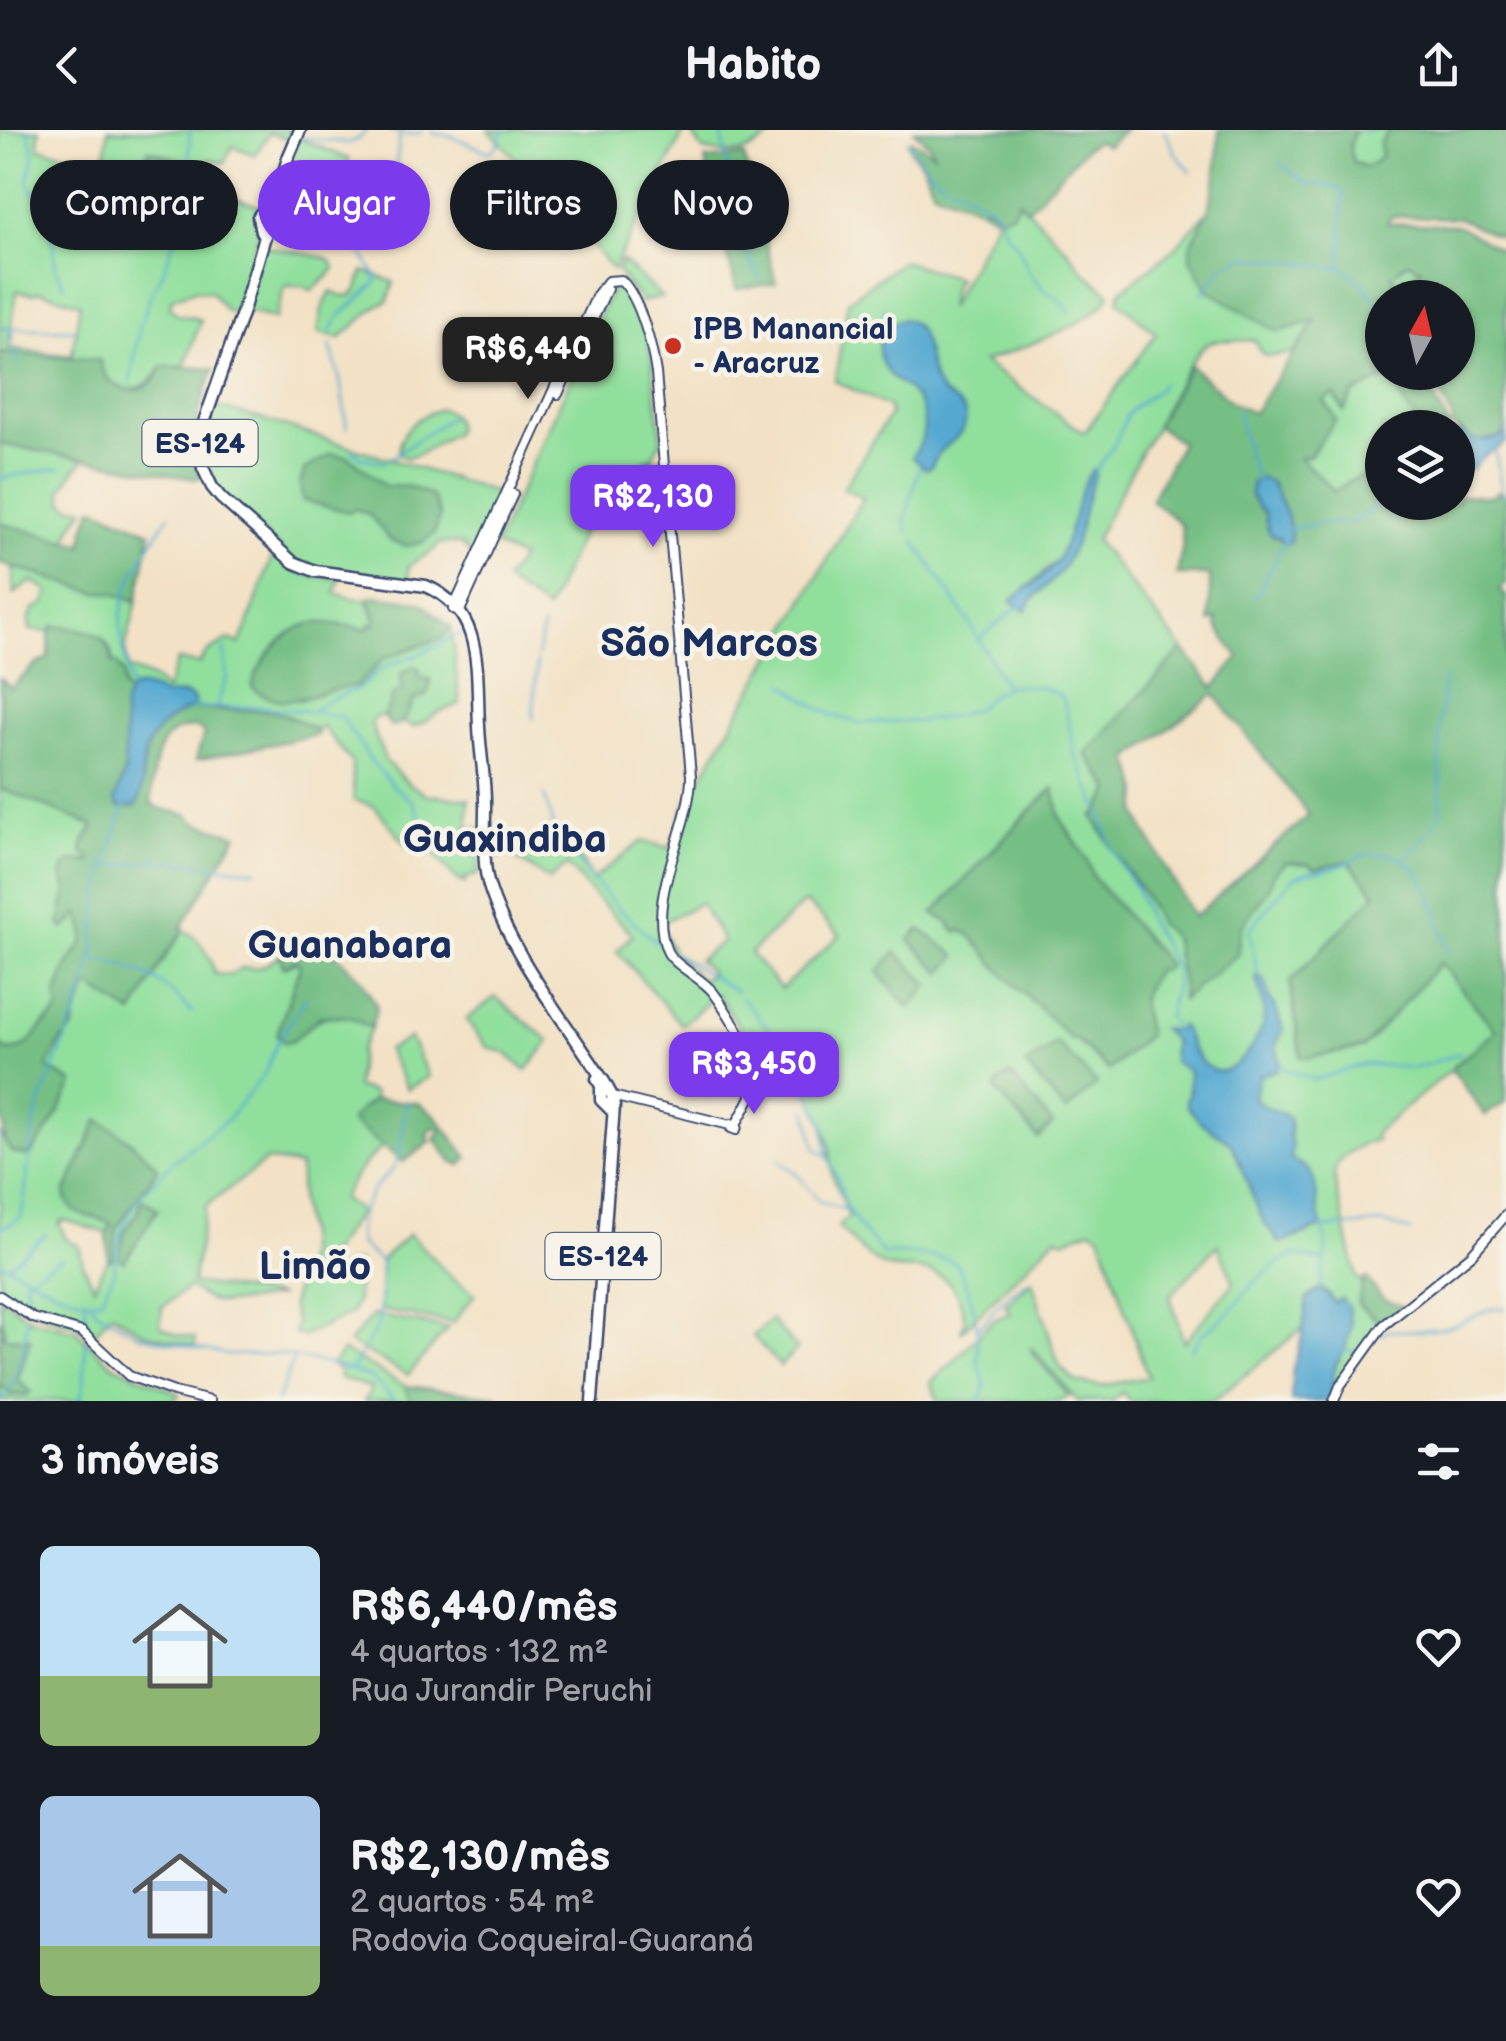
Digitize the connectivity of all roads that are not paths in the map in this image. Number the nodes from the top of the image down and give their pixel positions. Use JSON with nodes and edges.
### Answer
{"nodes":[{"id":1,"x":297,"y":130,"type":"edge"},
{"id":2,"x":287,"y":160,"type":"edge"},
{"id":3,"x":258,"y":243,"type":"edge"},
{"id":4,"x":259,"y":250,"type":"edge"},
{"id":5,"x":456,"y":610,"type":"junction"},
{"id":6,"x":608,"y":1100,"type":"junction"},
{"id":7,"x":1506,"y":1215,"type":"edge"},
{"id":8,"x":0,"y":1296,"type":"edge"},
{"id":9,"x":210,"y":1401,"type":"edge"},
{"id":10,"x":592,"y":1401,"type":"edge"},
{"id":11,"x":1334,"y":1401,"type":"edge"}],
"edges":[{"from":1,"to":2,"type":"main road","number":"ES-124"},
{"from":3,"to":5,"type":"main road","number":"ES-124"},
{"from":4,"to":5,"type":"main road","number":"ES-124"},
{"from":5,"to":6,"type":"main road"},
{"from":5,"to":6,"type":"street"},
{"from":6,"to":10,"type":"main road","number":"ES-124"},
{"from":7,"to":11,"type":"street"},
{"from":8,"to":9,"type":"street"}]}
